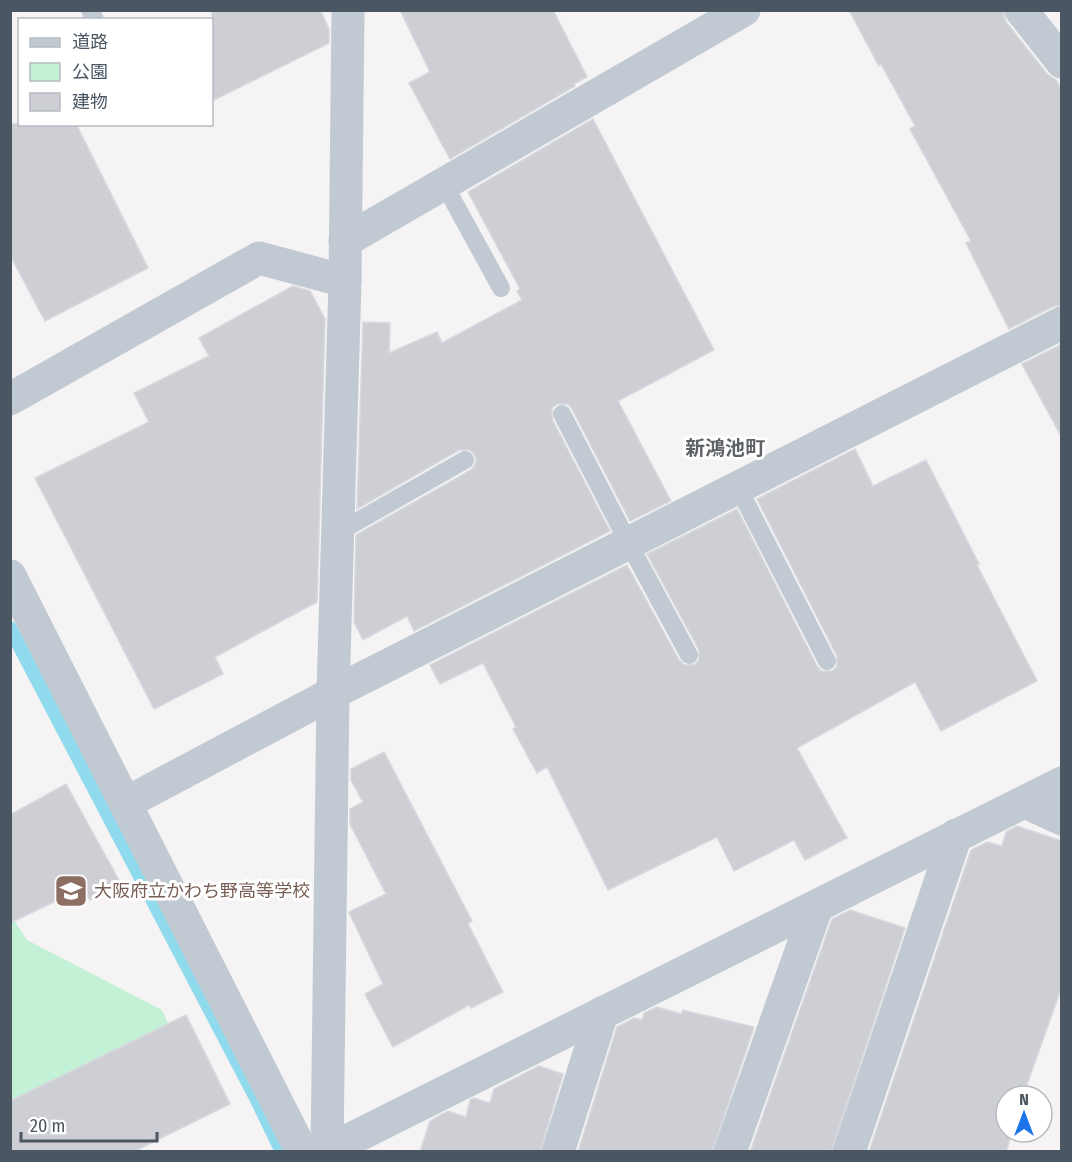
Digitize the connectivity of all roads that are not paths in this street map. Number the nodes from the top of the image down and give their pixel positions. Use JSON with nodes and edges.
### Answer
{"nodes":[{"id":1,"x":348,"y":10,"type":"edge"},
{"id":2,"x":744,"y":10,"type":"edge"},
{"id":3,"x":1021,"y":10,"type":"edge"},
{"id":4,"x":1062,"y":62,"type":"edge"},
{"id":5,"x":444,"y":184,"type":"junction"},
{"id":6,"x":345,"y":241,"type":"junction"},
{"id":7,"x":345,"y":281,"type":"junction"},
{"id":8,"x":501,"y":288,"type":"dead end"},
{"id":9,"x":1062,"y":322,"type":"edge"},
{"id":10,"x":10,"y":399,"type":"edge"},
{"id":11,"x":562,"y":414,"type":"dead end"},
{"id":12,"x":465,"y":460,"type":"dead end"},
{"id":13,"x":738,"y":487,"type":"junction"},
{"id":14,"x":337,"y":533,"type":"junction"},
{"id":15,"x":628,"y":543,"type":"junction"},
{"id":16,"x":10,"y":576,"type":"edge"},
{"id":17,"x":689,"y":656,"type":"dead end"},
{"id":18,"x":827,"y":661,"type":"dead end"},
{"id":19,"x":333,"y":693,"type":"junction"},
{"id":20,"x":1062,"y":783,"type":"edge"},
{"id":21,"x":1025,"y":802,"type":"junction"},
{"id":22,"x":126,"y":803,"type":"junction"},
{"id":23,"x":1062,"y":819,"type":"edge"},
{"id":24,"x":956,"y":835,"type":"junction"},
{"id":25,"x":817,"y":906,"type":"junction"},
{"id":26,"x":602,"y":1013,"type":"junction"},
{"id":27,"x":318,"y":1151,"type":"edge"},
{"id":28,"x":558,"y":1152,"type":"edge"},
{"id":29,"x":730,"y":1152,"type":"edge"},
{"id":30,"x":849,"y":1152,"type":"edge"}],
"edges":[{"from":1,"to":6,"type":"street"},
{"from":2,"to":5,"type":"street"},
{"from":3,"to":4,"type":"street"},
{"from":5,"to":6,"type":"street"},
{"from":5,"to":8,"type":"lane"},
{"from":6,"to":7,"type":"street"},
{"from":7,"to":10,"type":"street"},
{"from":7,"to":14,"type":"street"},
{"from":9,"to":13,"type":"street"},
{"from":11,"to":15,"type":"lane"},
{"from":12,"to":14,"type":"lane"},
{"from":13,"to":15,"type":"street"},
{"from":13,"to":18,"type":"lane"},
{"from":14,"to":19,"type":"street"},
{"from":15,"to":17,"type":"lane"},
{"from":15,"to":19,"type":"street"},
{"from":16,"to":22,"type":"street"},
{"from":19,"to":22,"type":"street"},
{"from":19,"to":27,"type":"street"},
{"from":20,"to":21,"type":"street"},
{"from":21,"to":23,"type":"street"},
{"from":21,"to":24,"type":"street"},
{"from":22,"to":27,"type":"street"},
{"from":24,"to":25,"type":"street"},
{"from":24,"to":30,"type":"street"},
{"from":25,"to":26,"type":"street"},
{"from":25,"to":29,"type":"street"},
{"from":26,"to":27,"type":"street"},
{"from":26,"to":28,"type":"street"}]}
